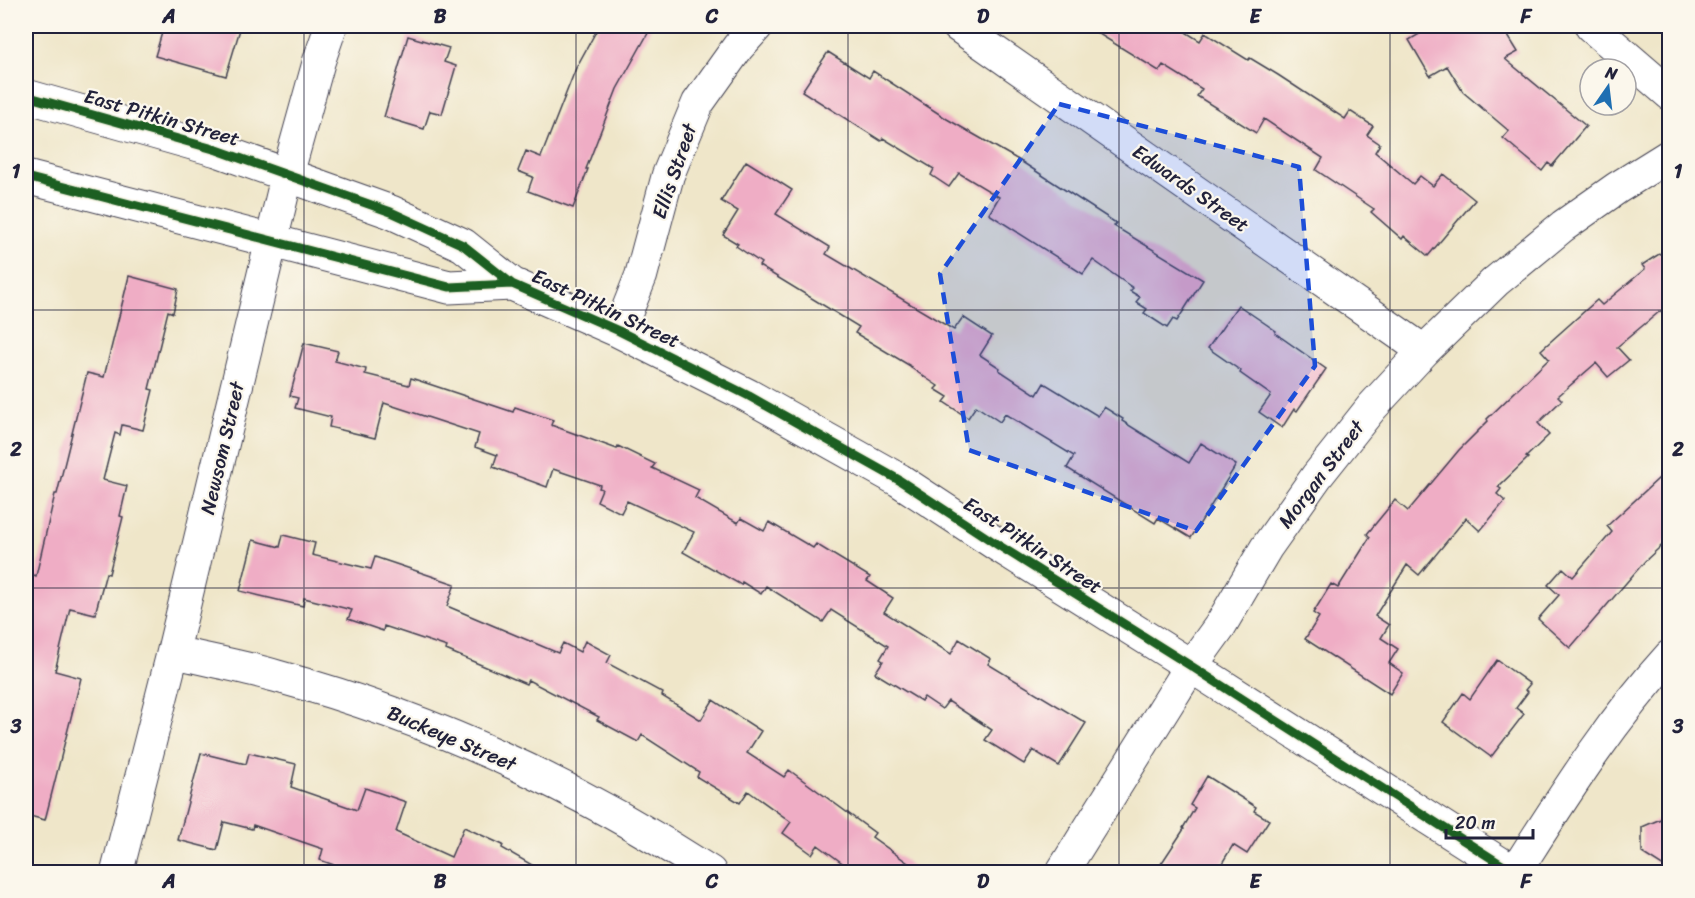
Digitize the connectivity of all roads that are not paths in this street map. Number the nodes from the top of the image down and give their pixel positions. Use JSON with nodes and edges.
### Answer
{"nodes":[{"id":1,"x":332,"y":26,"type":"edge"},
{"id":2,"x":757,"y":26,"type":"edge"},
{"id":3,"x":958,"y":26,"type":"edge"},
{"id":4,"x":1591,"y":26,"type":"edge"},
{"id":5,"x":1670,"y":94,"type":"edge"},
{"id":6,"x":26,"y":96,"type":"edge"},
{"id":7,"x":1670,"y":155,"type":"edge"},
{"id":8,"x":287,"y":176,"type":"junction"},
{"id":9,"x":26,"y":177,"type":"edge"},
{"id":10,"x":272,"y":240,"type":"junction"},
{"id":11,"x":512,"y":284,"type":"junction"},
{"id":12,"x":619,"y":331,"type":"junction"},
{"id":13,"x":1424,"y":351,"type":"junction"},
{"id":14,"x":174,"y":652,"type":"junction"},
{"id":15,"x":1670,"y":657,"type":"edge"},
{"id":16,"x":1191,"y":666,"type":"junction"},
{"id":17,"x":117,"y":873,"type":"edge"},
{"id":18,"x":710,"y":873,"type":"edge"},
{"id":19,"x":1062,"y":873,"type":"edge"},
{"id":20,"x":1514,"y":873,"type":"edge"}],
"edges":[{"from":1,"to":8,"type":"street","name":"Newsom Street"},
{"from":2,"to":12,"type":"street","name":"Ellis Street"},
{"from":3,"to":13,"type":"street","name":"Edwards Street"},
{"from":4,"to":5,"type":"street"},
{"from":6,"to":8,"type":"street","name":"East Pitkin Street"},
{"from":7,"to":13,"type":"street","name":"Morgan Street"},
{"from":8,"to":10,"type":"street","name":"Newsom Street"},
{"from":8,"to":11,"type":"street","name":"East Pitkin Street"},
{"from":9,"to":10,"type":"street","name":"East Pitkin Street"},
{"from":10,"to":11,"type":"street","name":"East Pitkin Street"},
{"from":10,"to":14,"type":"street","name":"Newsom Street"},
{"from":11,"to":12,"type":"street","name":"East Pitkin Street"},
{"from":12,"to":16,"type":"street","name":"East Pitkin Street"},
{"from":13,"to":16,"type":"street","name":"Morgan Street"},
{"from":14,"to":17,"type":"street","name":"Newsom Street"},
{"from":14,"to":18,"type":"street","name":"Buckeye Street"},
{"from":15,"to":20,"type":"street"},
{"from":16,"to":19,"type":"street","name":"Morgan Street"},
{"from":16,"to":20,"type":"street","name":"East Pitkin Street"}]}
